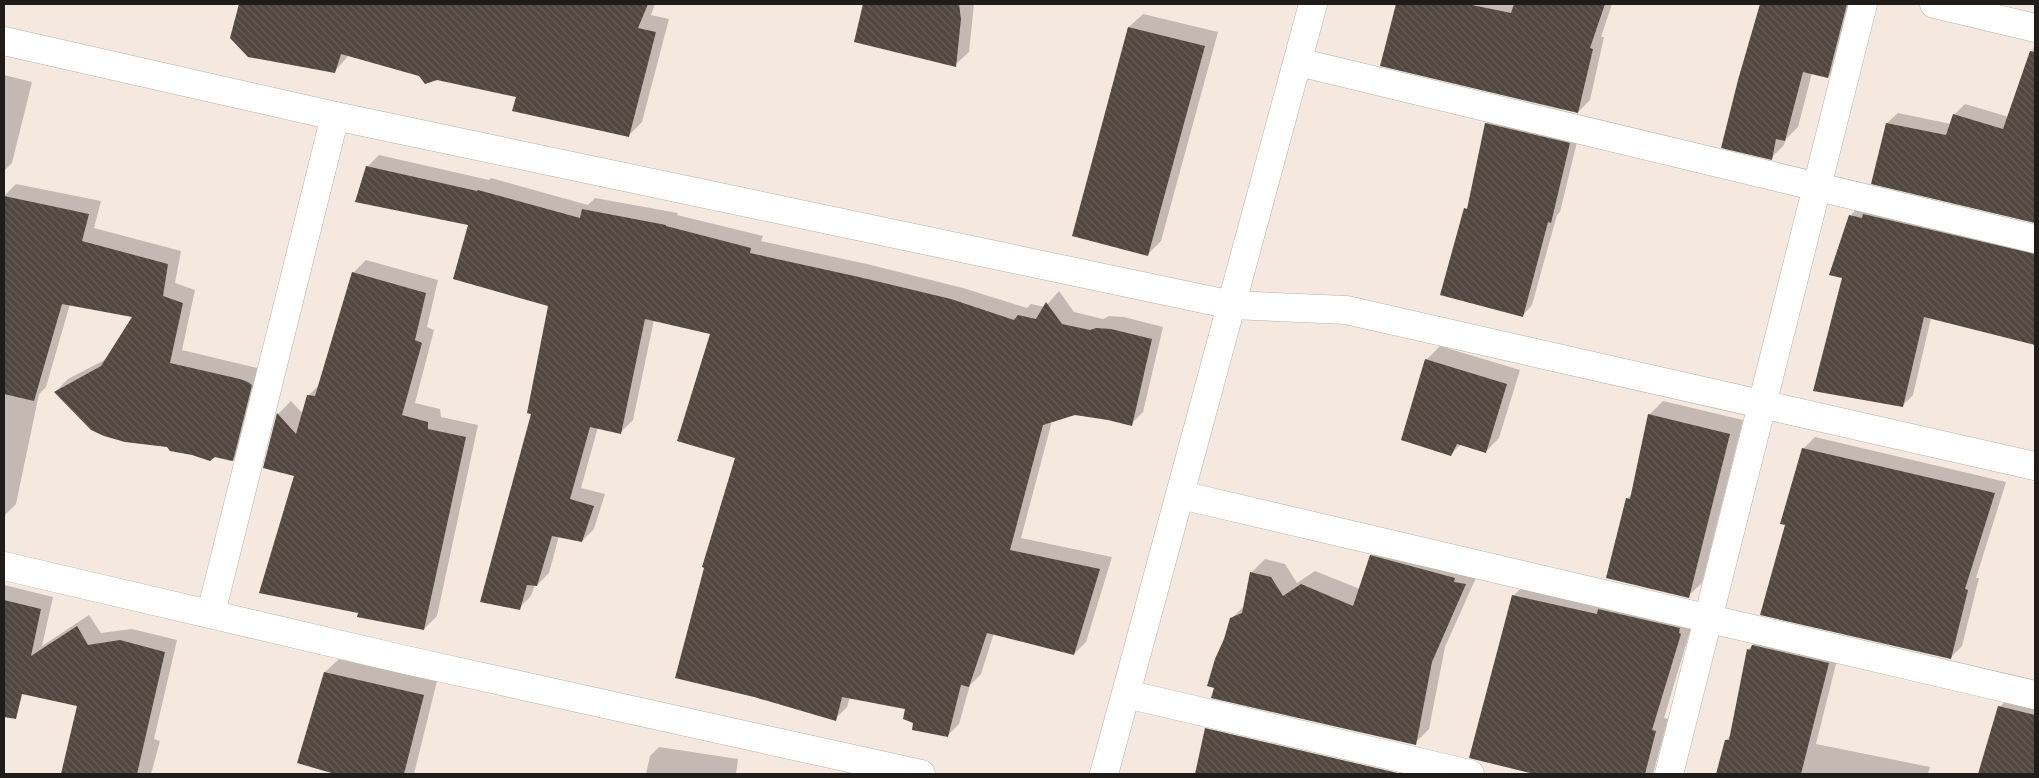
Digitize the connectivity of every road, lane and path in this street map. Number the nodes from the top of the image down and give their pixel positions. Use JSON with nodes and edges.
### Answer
{"nodes":[{"id":1,"x":1313,"y":4,"type":"edge"},
{"id":2,"x":1863,"y":4,"type":"edge"},
{"id":3,"x":1934,"y":4,"type":"edge"},
{"id":4,"x":2035,"y":28,"type":"edge"},
{"id":5,"x":4,"y":41,"type":"edge"},
{"id":6,"x":1298,"y":62,"type":"junction"},
{"id":7,"x":335,"y":116,"type":"junction"},
{"id":8,"x":1817,"y":186,"type":"junction"},
{"id":9,"x":2035,"y":239,"type":"edge"},
{"id":10,"x":1232,"y":305,"type":"junction"},
{"id":11,"x":1762,"y":403,"type":"junction"},
{"id":12,"x":2035,"y":466,"type":"edge"},
{"id":13,"x":1181,"y":495,"type":"junction"},
{"id":14,"x":4,"y":566,"type":"edge"},
{"id":15,"x":211,"y":613,"type":"junction"},
{"id":16,"x":1708,"y":618,"type":"junction"},
{"id":17,"x":1126,"y":694,"type":"junction"},
{"id":18,"x":2035,"y":695,"type":"edge"},
{"id":19,"x":921,"y":774,"type":"edge"},
{"id":20,"x":1104,"y":774,"type":"edge"},
{"id":21,"x":1470,"y":774,"type":"edge"},
{"id":22,"x":1669,"y":774,"type":"edge"}],
"edges":[{"from":1,"to":6,"type":"street"},
{"from":2,"to":8,"type":"street"},
{"from":3,"to":4,"type":"street"},
{"from":5,"to":7,"type":"street"},
{"from":6,"to":8,"type":"street"},
{"from":6,"to":10,"type":"street"},
{"from":7,"to":10,"type":"street"},
{"from":7,"to":15,"type":"street"},
{"from":8,"to":9,"type":"street"},
{"from":8,"to":11,"type":"street"},
{"from":10,"to":11,"type":"street"},
{"from":10,"to":13,"type":"street"},
{"from":11,"to":12,"type":"street"},
{"from":11,"to":16,"type":"street"},
{"from":13,"to":16,"type":"street"},
{"from":13,"to":17,"type":"street"},
{"from":14,"to":15,"type":"street"},
{"from":15,"to":19,"type":"street"},
{"from":16,"to":18,"type":"street"},
{"from":16,"to":22,"type":"street"},
{"from":17,"to":20,"type":"street"},
{"from":17,"to":21,"type":"street"}]}
